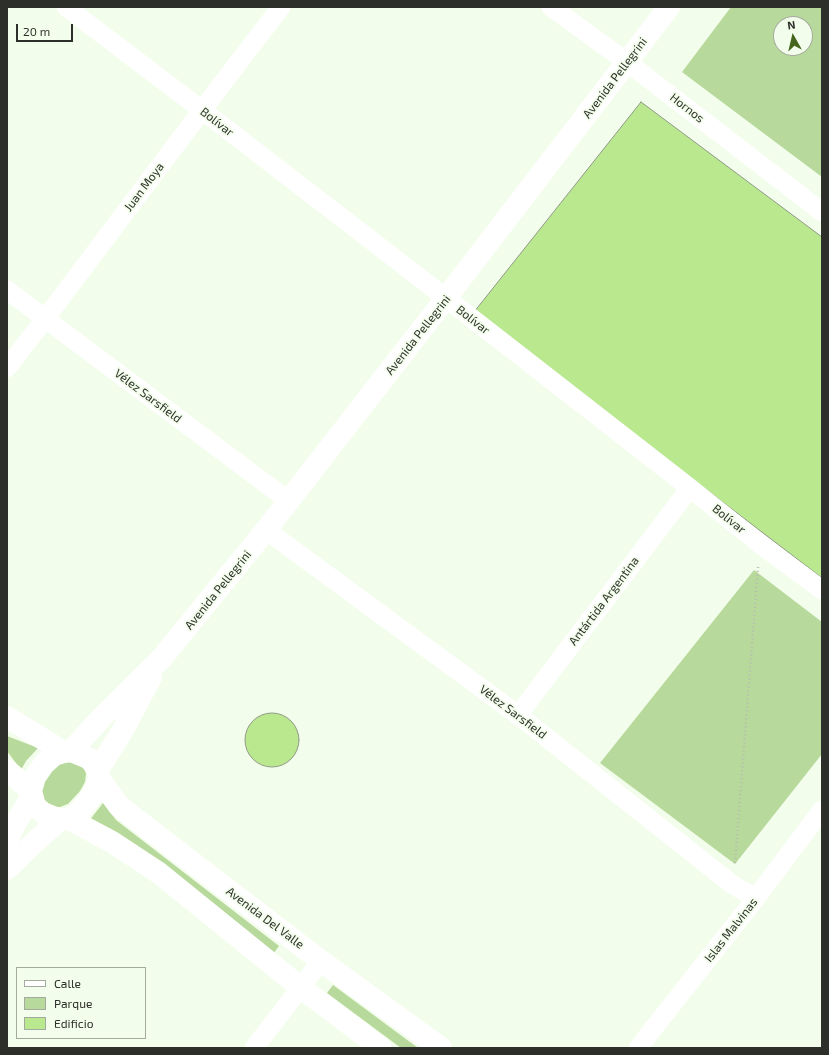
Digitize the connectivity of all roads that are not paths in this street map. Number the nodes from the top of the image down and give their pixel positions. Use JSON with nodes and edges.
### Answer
{"nodes":[{"id":1,"x":66,"y":7,"type":"edge"},
{"id":2,"x":281,"y":7,"type":"edge"},
{"id":3,"x":551,"y":7,"type":"edge"},
{"id":4,"x":669,"y":7,"type":"edge"},
{"id":5,"x":627,"y":62,"type":"junction"},
{"id":6,"x":202,"y":110,"type":"junction"},
{"id":7,"x":822,"y":212,"type":"edge"},
{"id":8,"x":7,"y":290,"type":"edge"},
{"id":9,"x":446,"y":298,"type":"junction"},
{"id":10,"x":45,"y":319,"type":"junction"},
{"id":11,"x":7,"y":368,"type":"edge"},
{"id":12,"x":690,"y":488,"type":"junction"},
{"id":13,"x":290,"y":501,"type":"junction"},
{"id":14,"x":266,"y":530,"type":"junction"},
{"id":15,"x":822,"y":590,"type":"edge"},
{"id":16,"x":162,"y":659,"type":"junction"},
{"id":17,"x":518,"y":715,"type":"junction"},
{"id":18,"x":7,"y":717,"type":"edge"},
{"id":19,"x":68,"y":751,"type":"junction"},
{"id":20,"x":7,"y":770,"type":"edge"},
{"id":21,"x":98,"y":774,"type":"junction"},
{"id":22,"x":32,"y":793,"type":"junction"},
{"id":23,"x":822,"y":810,"type":"edge"},
{"id":24,"x":64,"y":819,"type":"junction"},
{"id":25,"x":7,"y":841,"type":"edge"},
{"id":26,"x":7,"y":869,"type":"edge"},
{"id":27,"x":756,"y":898,"type":"junction"},
{"id":28,"x":321,"y":961,"type":"junction"},
{"id":29,"x":300,"y":988,"type":"junction"},
{"id":30,"x":254,"y":1048,"type":"edge"},
{"id":31,"x":380,"y":1048,"type":"edge"},
{"id":32,"x":441,"y":1048,"type":"edge"},
{"id":33,"x":638,"y":1048,"type":"edge"}],
"edges":[{"from":1,"to":6,"type":"street","name":"Bolívar"},
{"from":2,"to":6,"type":"street","name":"Juan Moya"},
{"from":3,"to":5,"type":"street","name":"Hornos"},
{"from":4,"to":5,"type":"main road","name":"Avenida Pellegrini"},
{"from":5,"to":7,"type":"street","name":"Hornos"},
{"from":5,"to":9,"type":"main road","name":"Avenida Pellegrini"},
{"from":6,"to":9,"type":"street","name":"Bolívar"},
{"from":6,"to":10,"type":"street","name":"Juan Moya"},
{"from":8,"to":10,"type":"street","name":"Vélez Sarsfield"},
{"from":9,"to":12,"type":"street","name":"Bolívar"},
{"from":9,"to":13,"type":"main road","name":"Avenida Pellegrini"},
{"from":10,"to":11,"type":"street","name":"Juan Moya"},
{"from":10,"to":13,"type":"street","name":"Vélez Sarsfield"},
{"from":12,"to":15,"type":"street","name":"Bolívar"},
{"from":12,"to":17,"type":"street","name":"Antártida Argentina"},
{"from":13,"to":14,"type":"main road","name":"Avenida Pellegrini"},
{"from":14,"to":16,"type":"main road","name":"Avenida Pellegrini"},
{"from":14,"to":17,"type":"street","name":"Vélez Sarsfield"},
{"from":16,"to":19,"type":"main road","name":"Avenida Pellegrini"},
{"from":16,"to":21,"type":"main road","name":"Avenida Pellegrini"},
{"from":17,"to":27,"type":"street","name":"Vélez Sarsfield"},
{"from":18,"to":19,"type":"main road"},
{"from":19,"to":21,"type":"main road"},
{"from":19,"to":22,"type":"main road"},
{"from":20,"to":22,"type":"main road"},
{"from":21,"to":24,"type":"main road"},
{"from":21,"to":28,"type":"main road","name":"Avenida Del Valle"},
{"from":22,"to":24,"type":"main road"},
{"from":22,"to":25,"type":"main road"},
{"from":23,"to":27,"type":"street","name":"Islas Malvinas"},
{"from":24,"to":26,"type":"main road"},
{"from":24,"to":29,"type":"main road"},
{"from":27,"to":33,"type":"street","name":"Islas Malvinas"},
{"from":28,"to":29,"type":"street"},
{"from":28,"to":32,"type":"main road","name":"Avenida Del Valle"},
{"from":29,"to":30,"type":"street"},
{"from":29,"to":31,"type":"main road"}]}
